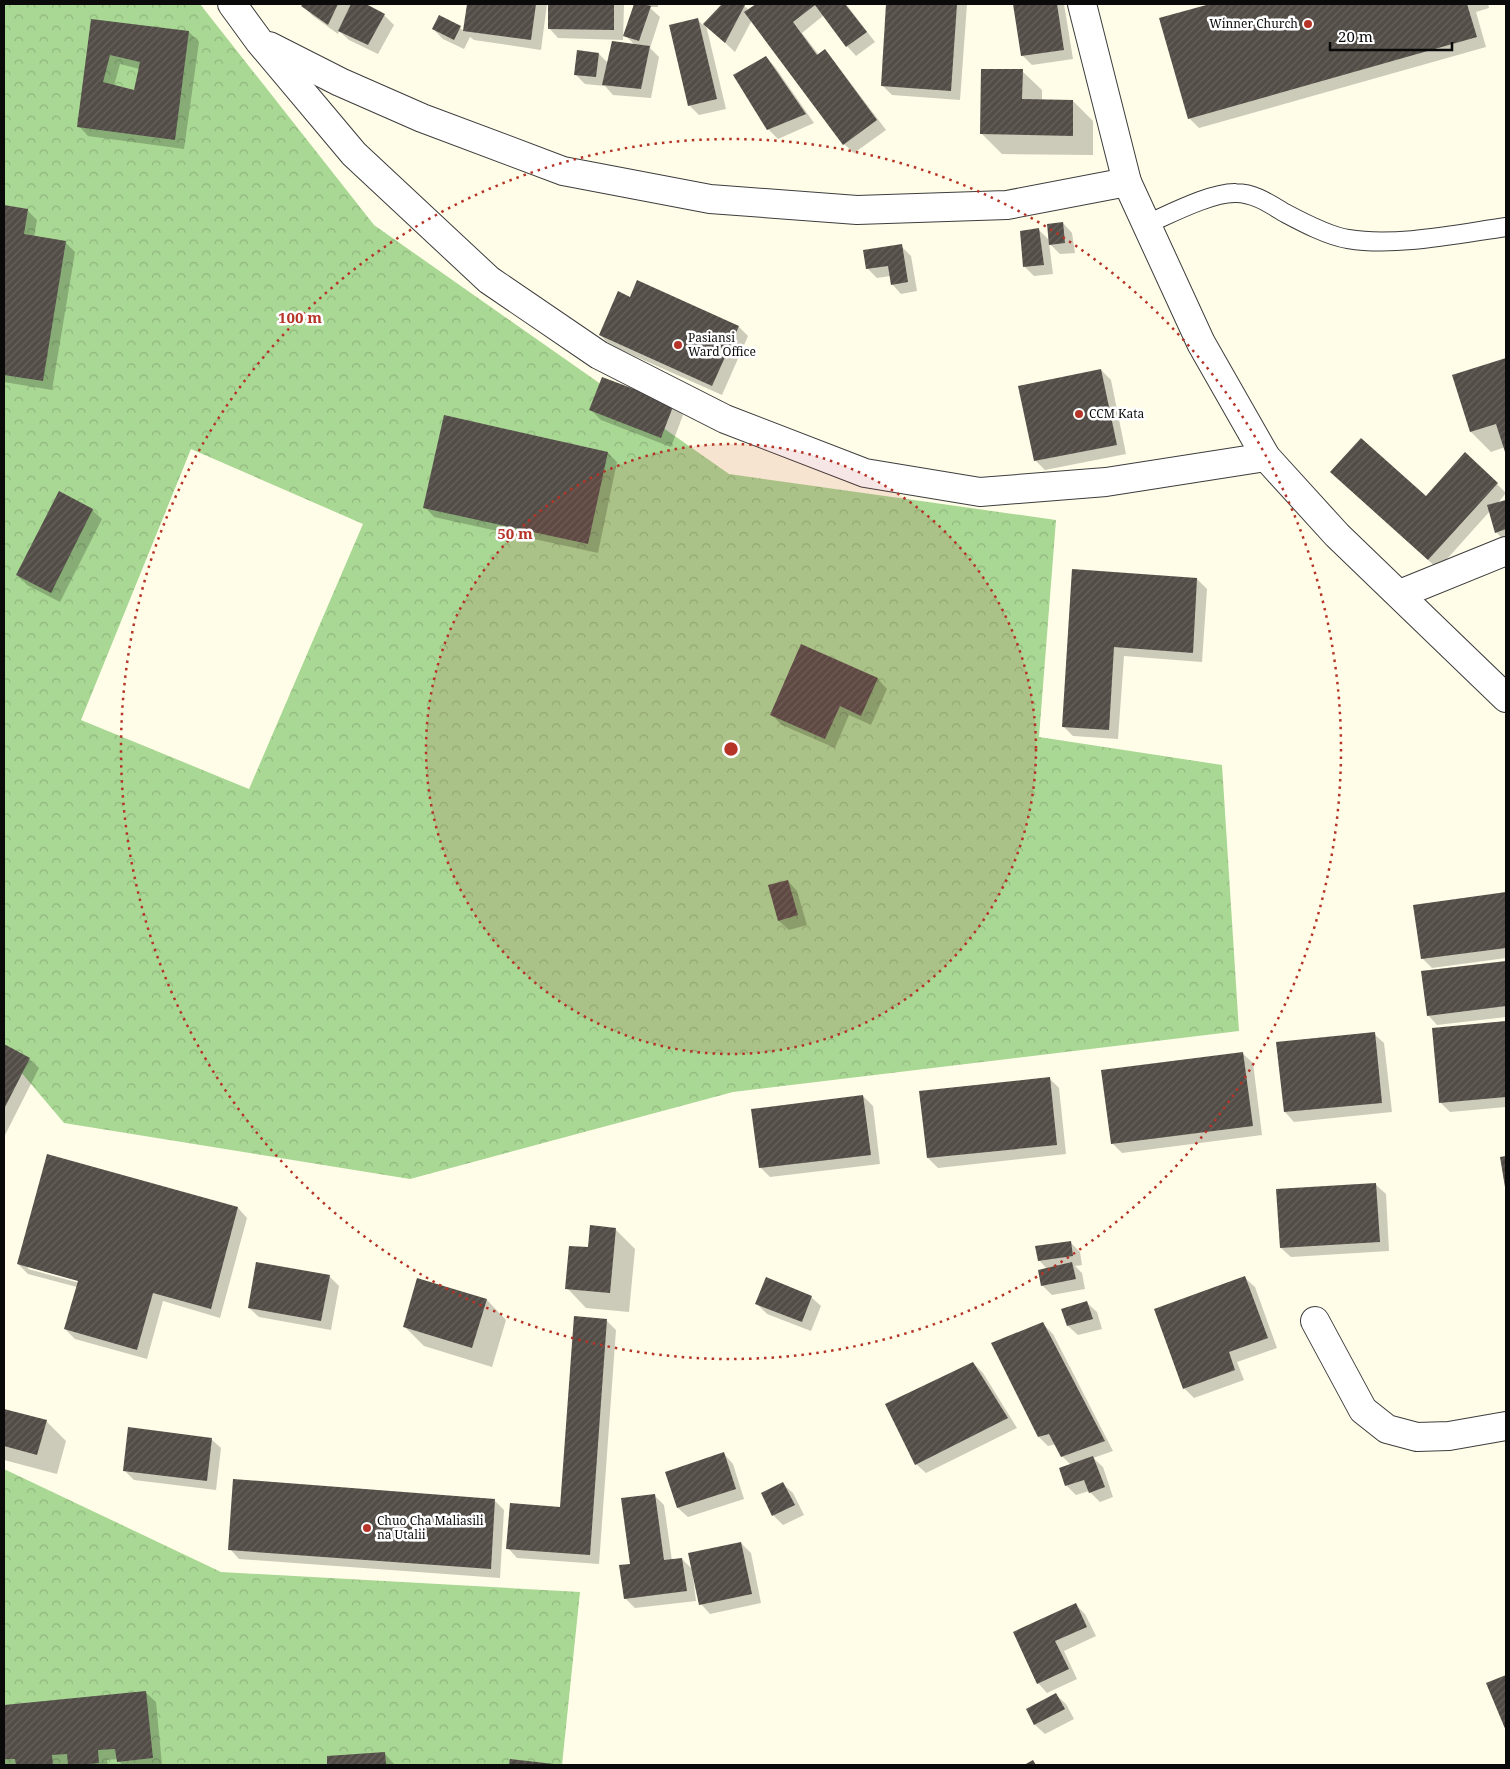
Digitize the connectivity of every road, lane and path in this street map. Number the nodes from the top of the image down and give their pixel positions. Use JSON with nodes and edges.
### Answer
{"nodes":[{"id":1,"x":232,"y":4,"type":"edge"},
{"id":2,"x":1082,"y":4,"type":"edge"},
{"id":3,"x":259,"y":41,"type":"junction"},
{"id":4,"x":1127,"y":182,"type":"junction"},
{"id":5,"x":1147,"y":224,"type":"junction"},
{"id":6,"x":1506,"y":227,"type":"edge"},
{"id":7,"x":1266,"y":457,"type":"junction"},
{"id":8,"x":1506,"y":551,"type":"edge"},
{"id":9,"x":1400,"y":594,"type":"junction"},
{"id":10,"x":1506,"y":698,"type":"edge"},
{"id":11,"x":1314,"y":1321,"type":"dead end"},
{"id":12,"x":1506,"y":1426,"type":"edge"}],
"edges":[{"from":1,"to":3,"type":"street"},
{"from":2,"to":4,"type":"street"},
{"from":3,"to":4,"type":"street"},
{"from":3,"to":7,"type":"street"},
{"from":4,"to":5,"type":"street"},
{"from":5,"to":6,"type":"lane"},
{"from":5,"to":7,"type":"street"},
{"from":7,"to":9,"type":"street"},
{"from":8,"to":9,"type":"street"},
{"from":9,"to":10,"type":"street"},
{"from":11,"to":12,"type":"street"}]}
